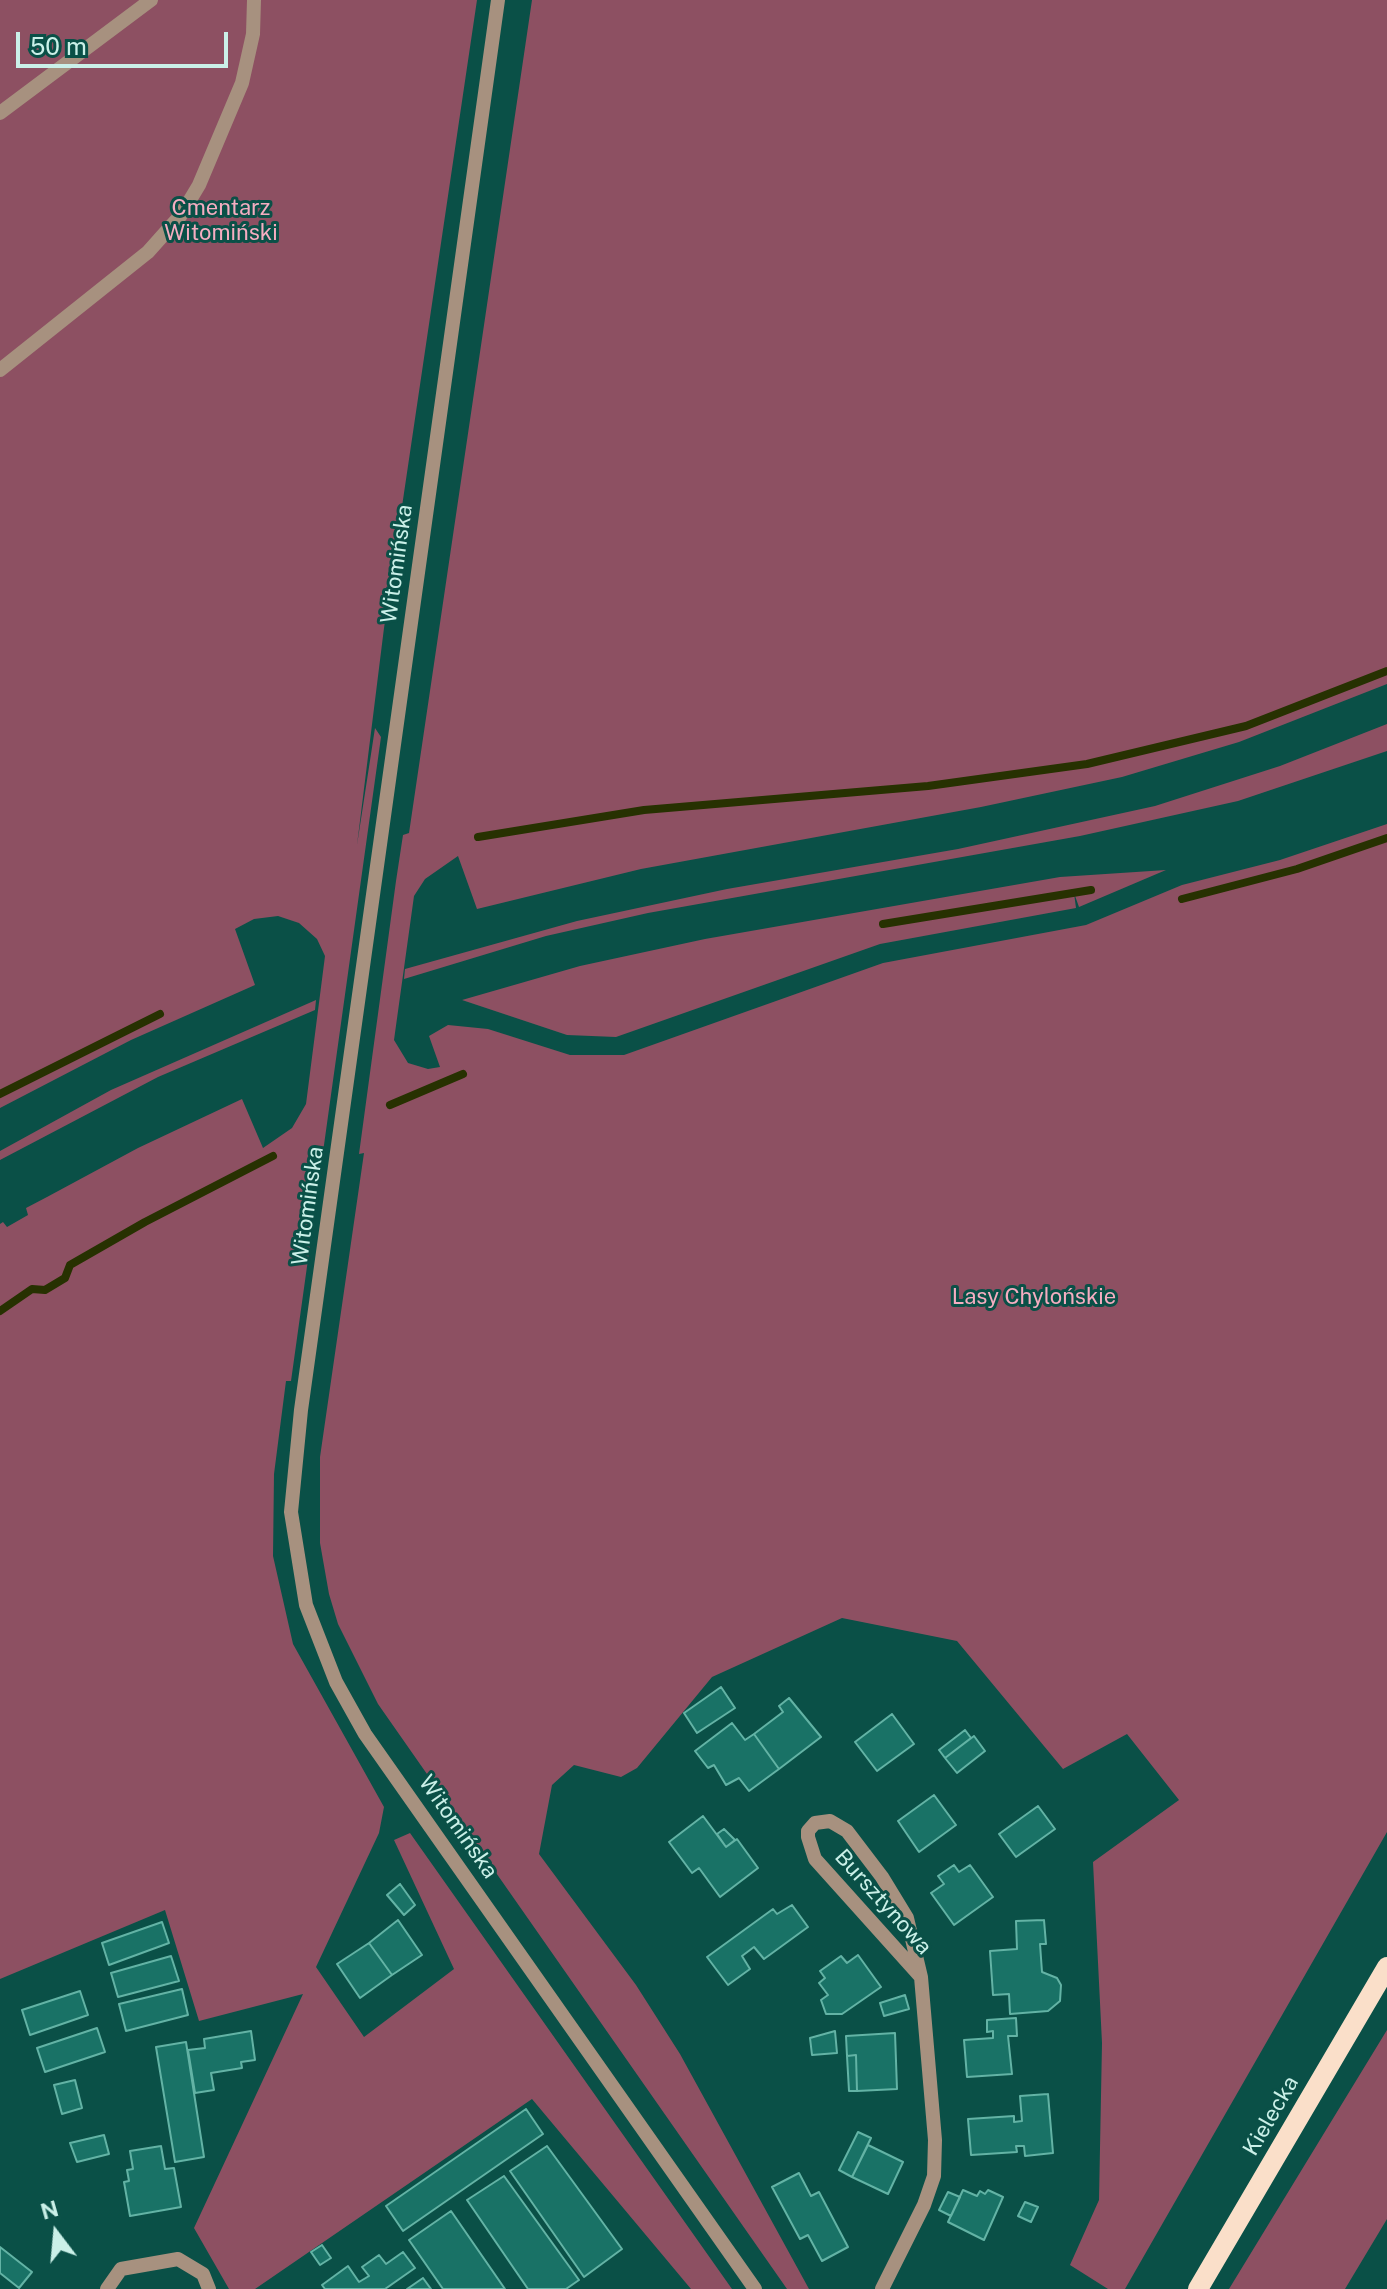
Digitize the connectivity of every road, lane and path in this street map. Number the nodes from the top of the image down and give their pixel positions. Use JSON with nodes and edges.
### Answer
{"nodes":[{"id":1,"x":151,"y":0,"type":"edge"},
{"id":2,"x":254,"y":0,"type":"edge"},
{"id":3,"x":498,"y":0,"type":"edge"},
{"id":4,"x":0,"y":113,"type":"edge"},
{"id":5,"x":0,"y":370,"type":"edge"},
{"id":6,"x":1387,"y":1967,"type":"edge"},
{"id":7,"x":921,"y":1977,"type":"junction"},
{"id":8,"x":107,"y":2289,"type":"edge"},
{"id":9,"x":209,"y":2289,"type":"edge"},
{"id":10,"x":755,"y":2289,"type":"edge"},
{"id":11,"x":882,"y":2289,"type":"edge"},
{"id":12,"x":1198,"y":2289,"type":"edge"}],
"edges":[{"from":1,"to":4,"type":"street"},
{"from":2,"to":5,"type":"street"},
{"from":3,"to":10,"type":"street","name":"Witomińska"},
{"from":6,"to":12,"type":"main road","name":"Kielecka"},
{"from":7,"to":7,"type":"street","name":"Bursztynowa"},
{"from":7,"to":11,"type":"street","name":"Bursztynowa"},
{"from":8,"to":9,"type":"street"}]}
